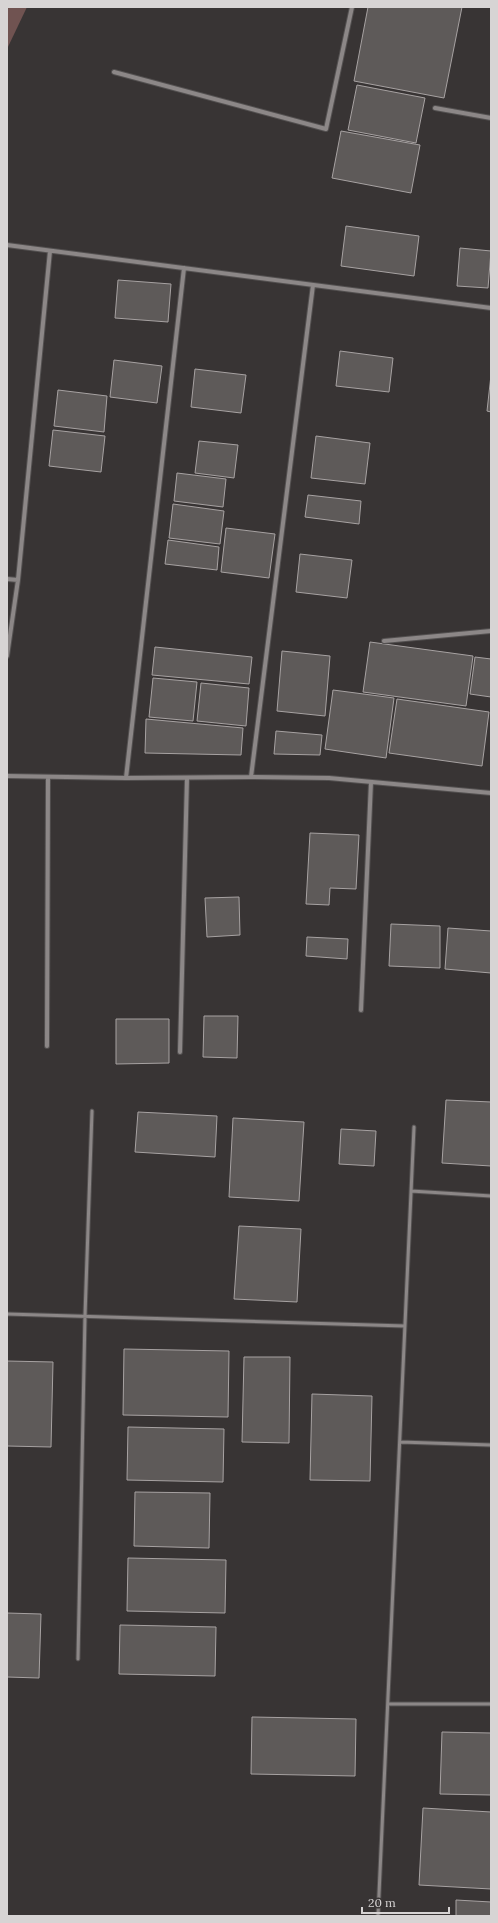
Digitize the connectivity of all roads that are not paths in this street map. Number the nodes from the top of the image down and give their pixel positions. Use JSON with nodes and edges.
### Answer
{"nodes":[{"id":1,"x":352,"y":7,"type":"edge"},
{"id":2,"x":114,"y":72,"type":"dead end"},
{"id":3,"x":435,"y":108,"type":"dead end"},
{"id":4,"x":491,"y":118,"type":"edge"},
{"id":5,"x":7,"y":245,"type":"edge"},
{"id":6,"x":50,"y":251,"type":"junction"},
{"id":7,"x":184,"y":268,"type":"junction"},
{"id":8,"x":314,"y":285,"type":"junction"},
{"id":9,"x":491,"y":308,"type":"edge"},
{"id":10,"x":7,"y":579,"type":"edge"},
{"id":11,"x":18,"y":580,"type":"junction"},
{"id":12,"x":491,"y":631,"type":"edge"},
{"id":13,"x":384,"y":641,"type":"dead end"},
{"id":14,"x":7,"y":656,"type":"edge"},
{"id":15,"x":7,"y":776,"type":"edge"},
{"id":16,"x":251,"y":776,"type":"junction"},
{"id":17,"x":48,"y":777,"type":"junction"},
{"id":18,"x":126,"y":778,"type":"junction"},
{"id":19,"x":187,"y":778,"type":"junction"},
{"id":20,"x":371,"y":782,"type":"junction"},
{"id":21,"x":491,"y":793,"type":"edge"},
{"id":22,"x":361,"y":1010,"type":"dead end"},
{"id":23,"x":47,"y":1046,"type":"dead end"},
{"id":24,"x":180,"y":1052,"type":"dead end"},
{"id":25,"x":92,"y":1110,"type":"dead end"},
{"id":26,"x":414,"y":1127,"type":"dead end"},
{"id":27,"x":411,"y":1191,"type":"junction"},
{"id":28,"x":491,"y":1196,"type":"edge"},
{"id":29,"x":7,"y":1314,"type":"edge"},
{"id":30,"x":85,"y":1316,"type":"junction"},
{"id":31,"x":405,"y":1326,"type":"junction"},
{"id":32,"x":400,"y":1442,"type":"junction"},
{"id":33,"x":491,"y":1445,"type":"edge"},
{"id":34,"x":78,"y":1659,"type":"dead end"},
{"id":35,"x":388,"y":1704,"type":"junction"},
{"id":36,"x":491,"y":1704,"type":"edge"},
{"id":37,"x":378,"y":1916,"type":"edge"}],
"edges":[{"from":1,"to":2,"type":"street"},
{"from":3,"to":4,"type":"street"},
{"from":5,"to":6,"type":"street"},
{"from":6,"to":7,"type":"street"},
{"from":6,"to":11,"type":"street"},
{"from":7,"to":8,"type":"street"},
{"from":7,"to":18,"type":"street"},
{"from":8,"to":9,"type":"street"},
{"from":8,"to":16,"type":"street"},
{"from":10,"to":11,"type":"street"},
{"from":11,"to":14,"type":"street"},
{"from":12,"to":13,"type":"street"},
{"from":15,"to":17,"type":"street"},
{"from":16,"to":19,"type":"street"},
{"from":16,"to":20,"type":"street"},
{"from":17,"to":18,"type":"street"},
{"from":17,"to":23,"type":"street"},
{"from":18,"to":19,"type":"street"},
{"from":19,"to":24,"type":"street"},
{"from":20,"to":21,"type":"street"},
{"from":20,"to":22,"type":"street"},
{"from":25,"to":30,"type":"lane"},
{"from":26,"to":27,"type":"lane"},
{"from":27,"to":28,"type":"lane"},
{"from":27,"to":31,"type":"lane"},
{"from":29,"to":30,"type":"lane"},
{"from":30,"to":31,"type":"lane"},
{"from":30,"to":34,"type":"lane"},
{"from":31,"to":32,"type":"lane"},
{"from":32,"to":33,"type":"lane"},
{"from":32,"to":35,"type":"lane"},
{"from":35,"to":36,"type":"lane"},
{"from":35,"to":37,"type":"lane"}]}
